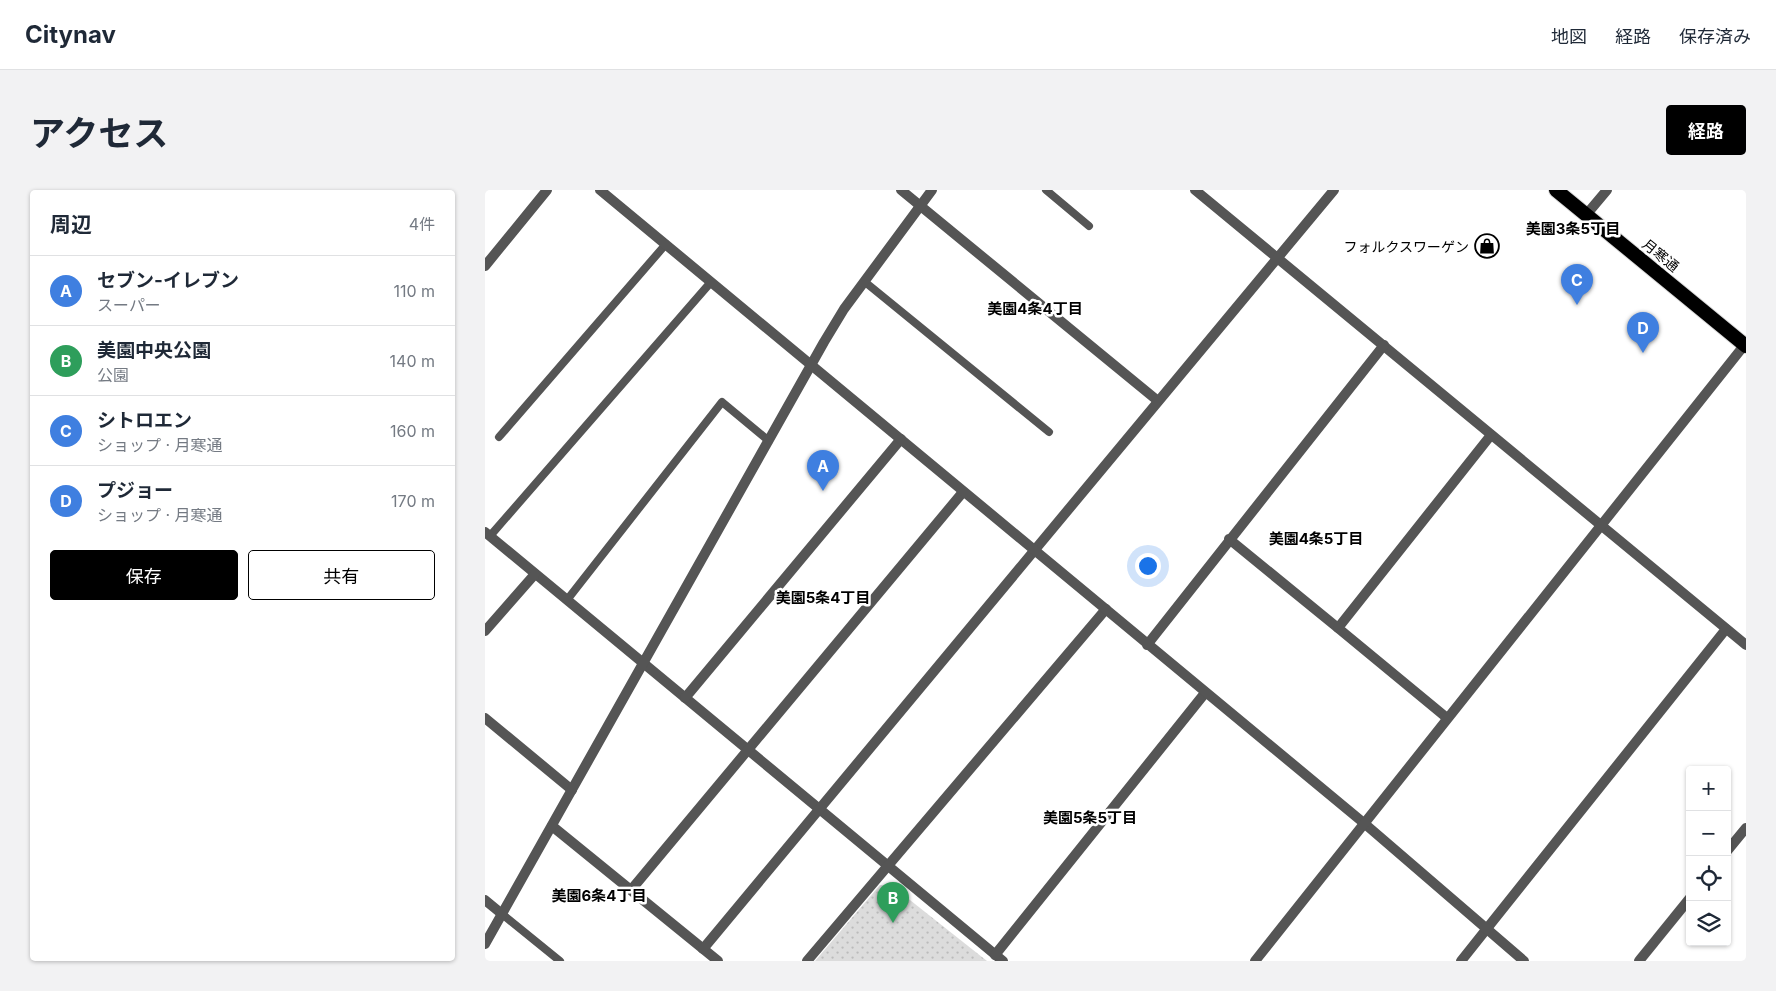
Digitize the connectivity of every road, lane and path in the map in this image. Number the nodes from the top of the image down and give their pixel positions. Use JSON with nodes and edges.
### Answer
{"nodes":[{"id":1,"x":547,"y":190,"type":"edge"},
{"id":2,"x":600,"y":190,"type":"edge"},
{"id":3,"x":901,"y":190,"type":"edge"},
{"id":4,"x":932,"y":190,"type":"edge"},
{"id":5,"x":1046,"y":190,"type":"edge"},
{"id":6,"x":1195,"y":190,"type":"edge"},
{"id":7,"x":1334,"y":190,"type":"edge"},
{"id":8,"x":1556,"y":190,"type":"edge"},
{"id":9,"x":1607,"y":190,"type":"edge"},
{"id":10,"x":921,"y":206,"type":"junction"},
{"id":11,"x":1586,"y":215,"type":"junction"},
{"id":12,"x":1089,"y":226,"type":"dead end"},
{"id":13,"x":666,"y":244,"type":"junction"},
{"id":14,"x":1278,"y":258,"type":"junction"},
{"id":15,"x":485,"y":266,"type":"edge"},
{"id":16,"x":711,"y":282,"type":"junction"},
{"id":17,"x":865,"y":282,"type":"junction"},
{"id":18,"x":1384,"y":345,"type":"junction"},
{"id":19,"x":1746,"y":345,"type":"edge"},
{"id":20,"x":811,"y":366,"type":"junction"},
{"id":21,"x":1158,"y":401,"type":"junction"},
{"id":22,"x":1049,"y":432,"type":"dead end"},
{"id":23,"x":1491,"y":435,"type":"junction"},
{"id":24,"x":499,"y":437,"type":"dead end"},
{"id":25,"x":901,"y":439,"type":"junction"},
{"id":26,"x":769,"y":441,"type":"junction"},
{"id":27,"x":963,"y":492,"type":"junction"},
{"id":28,"x":1600,"y":526,"type":"junction"},
{"id":29,"x":487,"y":534,"type":"edge"},
{"id":30,"x":1229,"y":539,"type":"junction"},
{"id":31,"x":1033,"y":550,"type":"junction"},
{"id":32,"x":535,"y":574,"type":"junction"},
{"id":33,"x":567,"y":600,"type":"junction"},
{"id":34,"x":1106,"y":609,"type":"junction"},
{"id":35,"x":1339,"y":628,"type":"junction"},
{"id":36,"x":1726,"y":629,"type":"junction"},
{"id":37,"x":485,"y":631,"type":"edge"},
{"id":38,"x":1147,"y":645,"type":"junction"},
{"id":39,"x":1746,"y":645,"type":"edge"},
{"id":40,"x":643,"y":664,"type":"junction"},
{"id":41,"x":1205,"y":693,"type":"junction"},
{"id":42,"x":685,"y":698,"type":"junction"},
{"id":43,"x":485,"y":718,"type":"edge"},
{"id":44,"x":1447,"y":718,"type":"junction"},
{"id":45,"x":747,"y":749,"type":"junction"},
{"id":46,"x":571,"y":790,"type":"junction"},
{"id":47,"x":819,"y":808,"type":"junction"},
{"id":48,"x":1365,"y":824,"type":"junction"},
{"id":49,"x":552,"y":826,"type":"junction"},
{"id":50,"x":1746,"y":828,"type":"edge"},
{"id":51,"x":1731,"y":846,"type":"edge"},
{"id":52,"x":887,"y":866,"type":"junction"},
{"id":53,"x":631,"y":890,"type":"junction"},
{"id":54,"x":485,"y":900,"type":"edge"},
{"id":55,"x":1688,"y":901,"type":"edge"},
{"id":56,"x":502,"y":914,"type":"junction"},
{"id":57,"x":1486,"y":929,"type":"junction"},
{"id":58,"x":485,"y":944,"type":"edge"},
{"id":59,"x":709,"y":956,"type":"edge"},
{"id":60,"x":999,"y":958,"type":"edge"},
{"id":61,"x":561,"y":961,"type":"edge"},
{"id":62,"x":807,"y":961,"type":"edge"},
{"id":63,"x":1255,"y":961,"type":"edge"},
{"id":64,"x":1461,"y":961,"type":"edge"},
{"id":65,"x":1523,"y":961,"type":"edge"},
{"id":66,"x":1639,"y":961,"type":"edge"}],
"edges":[{"from":1,"to":15,"type":"street"},
{"from":2,"to":13,"type":"street"},
{"from":3,"to":10,"type":"street"},
{"from":4,"to":10,"type":"street"},
{"from":5,"to":12,"type":"lane"},
{"from":6,"to":14,"type":"street"},
{"from":7,"to":14,"type":"street"},
{"from":8,"to":11,"type":"highway","name":"月寒通"},
{"from":9,"to":11,"type":"street"},
{"from":10,"to":17,"type":"street"},
{"from":10,"to":21,"type":"street"},
{"from":11,"to":19,"type":"highway","name":"月寒通"},
{"from":13,"to":16,"type":"street"},
{"from":13,"to":24,"type":"lane"},
{"from":14,"to":18,"type":"street"},
{"from":14,"to":21,"type":"street"},
{"from":16,"to":20,"type":"street"},
{"from":16,"to":29,"type":"lane"},
{"from":17,"to":20,"type":"street"},
{"from":17,"to":22,"type":"lane"},
{"from":18,"to":23,"type":"street"},
{"from":18,"to":30,"type":"street"},
{"from":19,"to":28,"type":"street"},
{"from":20,"to":25,"type":"street"},
{"from":20,"to":26,"type":"street"},
{"from":21,"to":31,"type":"street"},
{"from":23,"to":28,"type":"street"},
{"from":23,"to":35,"type":"street"},
{"from":25,"to":27,"type":"street"},
{"from":25,"to":42,"type":"street"},
{"from":26,"to":33,"type":"lane"},
{"from":26,"to":40,"type":"street"},
{"from":27,"to":31,"type":"street"},
{"from":27,"to":45,"type":"street"},
{"from":28,"to":36,"type":"street"},
{"from":28,"to":44,"type":"street"},
{"from":29,"to":32,"type":"street"},
{"from":30,"to":35,"type":"street"},
{"from":30,"to":38,"type":"street"},
{"from":31,"to":34,"type":"street"},
{"from":31,"to":47,"type":"street"},
{"from":32,"to":33,"type":"street"},
{"from":32,"to":37,"type":"street"},
{"from":33,"to":40,"type":"street"},
{"from":34,"to":38,"type":"street"},
{"from":34,"to":52,"type":"street"},
{"from":35,"to":44,"type":"street"},
{"from":36,"to":39,"type":"street"},
{"from":36,"to":57,"type":"street"},
{"from":38,"to":41,"type":"street"},
{"from":40,"to":42,"type":"street"},
{"from":40,"to":46,"type":"street"},
{"from":41,"to":48,"type":"street"},
{"from":41,"to":60,"type":"street"},
{"from":42,"to":45,"type":"street"},
{"from":43,"to":46,"type":"street"},
{"from":44,"to":48,"type":"street"},
{"from":45,"to":47,"type":"street"},
{"from":45,"to":53,"type":"street"},
{"from":46,"to":49,"type":"street"},
{"from":47,"to":52,"type":"street"},
{"from":47,"to":59,"type":"street"},
{"from":48,"to":57,"type":"street"},
{"from":48,"to":63,"type":"street"},
{"from":49,"to":53,"type":"street"},
{"from":49,"to":56,"type":"street"},
{"from":50,"to":51,"type":"street"},
{"from":52,"to":60,"type":"street"},
{"from":52,"to":62,"type":"street"},
{"from":53,"to":59,"type":"street"},
{"from":54,"to":56,"type":"street"},
{"from":55,"to":66,"type":"street"},
{"from":56,"to":58,"type":"street"},
{"from":56,"to":61,"type":"lane"},
{"from":57,"to":64,"type":"street"},
{"from":57,"to":65,"type":"street"}]}
